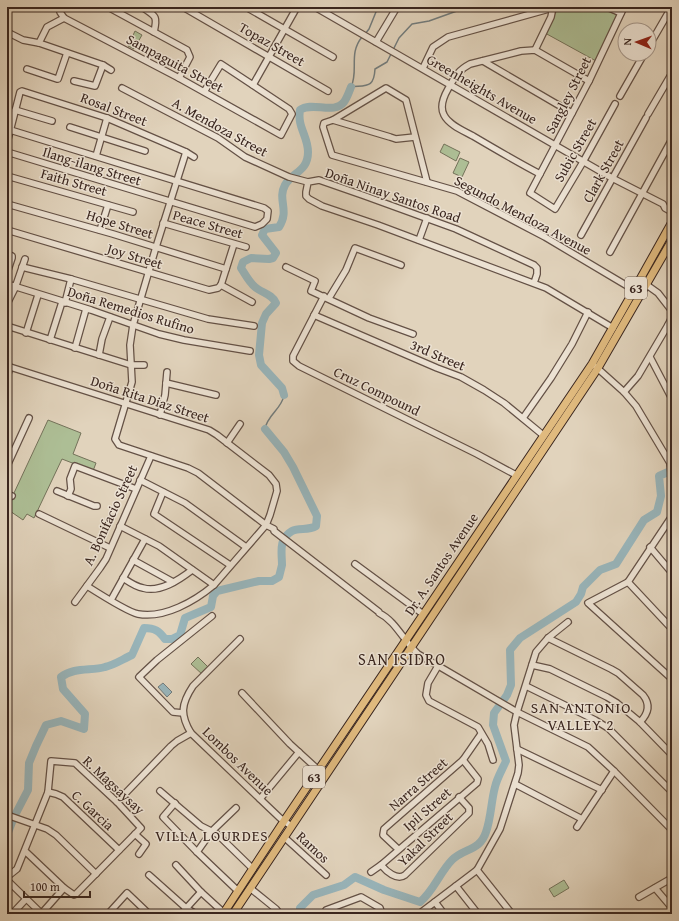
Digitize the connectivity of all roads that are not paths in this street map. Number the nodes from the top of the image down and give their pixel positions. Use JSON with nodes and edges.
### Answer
{"nodes":[{"id":1,"x":108,"y":7,"type":"edge"},
{"id":2,"x":142,"y":7,"type":"edge"},
{"id":3,"x":183,"y":7,"type":"edge"},
{"id":4,"x":246,"y":7,"type":"edge"},
{"id":5,"x":297,"y":7,"type":"edge"},
{"id":6,"x":315,"y":7,"type":"edge"},
{"id":7,"x":397,"y":7,"type":"edge"},
{"id":8,"x":607,"y":7,"type":"edge"},
{"id":9,"x":624,"y":7,"type":"edge"},
{"id":10,"x":553,"y":8,"type":"edge"},
{"id":11,"x":670,"y":8,"type":"edge"},
{"id":12,"x":60,"y":9,"type":"edge"},
{"id":13,"x":621,"y":13,"type":"junction"},
{"id":14,"x":64,"y":18,"type":"junction"},
{"id":15,"x":284,"y":29,"type":"junction"},
{"id":16,"x":7,"y":32,"type":"edge"},
{"id":17,"x":154,"y":32,"type":"junction"},
{"id":18,"x":657,"y":32,"type":"edge"},
{"id":19,"x":376,"y":42,"type":"junction"},
{"id":20,"x":39,"y":43,"type":"junction"},
{"id":21,"x":534,"y":50,"type":"junction"},
{"id":22,"x":67,"y":53,"type":"junction"},
{"id":23,"x":269,"y":56,"type":"junction"},
{"id":24,"x":333,"y":57,"type":"dead end"},
{"id":25,"x":483,"y":61,"type":"junction"},
{"id":26,"x":639,"y":62,"type":"edge"},
{"id":27,"x":103,"y":65,"type":"junction"},
{"id":28,"x":422,"y":68,"type":"junction"},
{"id":29,"x":27,"y":69,"type":"dead end"},
{"id":30,"x":111,"y":70,"type":"dead end"},
{"id":31,"x":672,"y":72,"type":"edge"},
{"id":32,"x":179,"y":78,"type":"junction"},
{"id":33,"x":74,"y":81,"type":"dead end"},
{"id":34,"x":589,"y":81,"type":"junction"},
{"id":35,"x":252,"y":85,"type":"junction"},
{"id":36,"x":450,"y":85,"type":"junction"},
{"id":37,"x":122,"y":88,"type":"dead end"},
{"id":38,"x":328,"y":91,"type":"dead end"},
{"id":39,"x":204,"y":92,"type":"junction"},
{"id":40,"x":620,"y":96,"type":"dead end"},
{"id":41,"x":615,"y":104,"type":"dead end"},
{"id":42,"x":15,"y":110,"type":"junction"},
{"id":43,"x":572,"y":113,"type":"junction"},
{"id":44,"x":107,"y":118,"type":"junction"},
{"id":45,"x":333,"y":120,"type":"junction"},
{"id":46,"x":52,"y":121,"type":"dead end"},
{"id":47,"x":70,"y":127,"type":"dead end"},
{"id":48,"x":8,"y":130,"type":"edge"},
{"id":49,"x":102,"y":137,"type":"junction"},
{"id":50,"x":415,"y":137,"type":"junction"},
{"id":51,"x":672,"y":138,"type":"edge"},
{"id":52,"x":7,"y":143,"type":"edge"},
{"id":53,"x":555,"y":146,"type":"junction"},
{"id":54,"x":145,"y":151,"type":"dead end"},
{"id":55,"x":7,"y":152,"type":"edge"},
{"id":56,"x":186,"y":152,"type":"junction"},
{"id":57,"x":96,"y":156,"type":"junction"},
{"id":58,"x":194,"y":157,"type":"dead end"},
{"id":59,"x":584,"y":162,"type":"junction"},
{"id":60,"x":540,"y":174,"type":"junction"},
{"id":61,"x":7,"y":176,"type":"edge"},
{"id":62,"x":612,"y":178,"type":"junction"},
{"id":63,"x":177,"y":180,"type":"junction"},
{"id":64,"x":308,"y":182,"type":"junction"},
{"id":65,"x":427,"y":182,"type":"junction"},
{"id":66,"x":530,"y":194,"type":"joint"},
{"id":67,"x":640,"y":194,"type":"junction"},
{"id":68,"x":171,"y":202,"type":"junction"},
{"id":69,"x":7,"y":204,"type":"edge"},
{"id":70,"x":108,"y":205,"type":"junction"},
{"id":71,"x":133,"y":212,"type":"dead end"},
{"id":72,"x":672,"y":212,"type":"edge"},
{"id":73,"x":427,"y":218,"type":"junction"},
{"id":74,"x":672,"y":222,"type":"edge"},
{"id":75,"x":163,"y":223,"type":"junction"},
{"id":76,"x":7,"y":230,"type":"edge"},
{"id":77,"x":100,"y":230,"type":"junction"},
{"id":78,"x":581,"y":235,"type":"dead end"},
{"id":79,"x":419,"y":240,"type":"junction"},
{"id":80,"x":672,"y":240,"type":"edge"},
{"id":81,"x":234,"y":244,"type":"junction"},
{"id":82,"x":156,"y":247,"type":"junction"},
{"id":83,"x":246,"y":247,"type":"dead end"},
{"id":84,"x":610,"y":252,"type":"dead end"},
{"id":85,"x":7,"y":254,"type":"edge"},
{"id":86,"x":25,"y":259,"type":"dead end"},
{"id":87,"x":401,"y":265,"type":"dead end"},
{"id":88,"x":22,"y":267,"type":"junction"},
{"id":89,"x":286,"y":267,"type":"dead end"},
{"id":90,"x":226,"y":269,"type":"junction"},
{"id":91,"x":7,"y":273,"type":"edge"},
{"id":92,"x":148,"y":273,"type":"junction"},
{"id":93,"x":71,"y":279,"type":"junction"},
{"id":94,"x":640,"y":280,"type":"junction"},
{"id":95,"x":534,"y":283,"type":"junction"},
{"id":96,"x":7,"y":284,"type":"edge"},
{"id":97,"x":647,"y":284,"type":"junction"},
{"id":98,"x":221,"y":285,"type":"junction"},
{"id":99,"x":15,"y":288,"type":"junction"},
{"id":100,"x":634,"y":290,"type":"junction"},
{"id":101,"x":38,"y":295,"type":"junction"},
{"id":102,"x":327,"y":297,"type":"junction"},
{"id":103,"x":141,"y":300,"type":"junction"},
{"id":104,"x":64,"y":302,"type":"junction"},
{"id":105,"x":252,"y":302,"type":"dead end"},
{"id":106,"x":7,"y":304,"type":"edge"},
{"id":107,"x":86,"y":309,"type":"junction"},
{"id":108,"x":672,"y":311,"type":"edge"},
{"id":109,"x":588,"y":312,"type":"junction"},
{"id":110,"x":314,"y":315,"type":"junction"},
{"id":111,"x":110,"y":317,"type":"junction"},
{"id":112,"x":672,"y":317,"type":"edge"},
{"id":113,"x":133,"y":325,"type":"junction"},
{"id":114,"x":668,"y":325,"type":"junction"},
{"id":115,"x":7,"y":326,"type":"edge"},
{"id":116,"x":254,"y":326,"type":"dead end"},
{"id":117,"x":613,"y":328,"type":"junction"},
{"id":118,"x":26,"y":332,"type":"junction"},
{"id":119,"x":672,"y":332,"type":"edge"},
{"id":120,"x":413,"y":334,"type":"dead end"},
{"id":121,"x":50,"y":340,"type":"junction"},
{"id":122,"x":75,"y":348,"type":"junction"},
{"id":123,"x":250,"y":351,"type":"dead end"},
{"id":124,"x":99,"y":355,"type":"junction"},
{"id":125,"x":650,"y":357,"type":"junction"},
{"id":126,"x":131,"y":365,"type":"junction"},
{"id":127,"x":144,"y":365,"type":"dead end"},
{"id":128,"x":595,"y":366,"type":"junction"},
{"id":129,"x":8,"y":367,"type":"edge"},
{"id":130,"x":167,"y":372,"type":"dead end"},
{"id":131,"x":7,"y":377,"type":"edge"},
{"id":132,"x":166,"y":383,"type":"junction"},
{"id":133,"x":624,"y":392,"type":"junction"},
{"id":134,"x":216,"y":395,"type":"dead end"},
{"id":135,"x":672,"y":399,"type":"edge"},
{"id":136,"x":126,"y":404,"type":"junction"},
{"id":137,"x":160,"y":415,"type":"junction"},
{"id":138,"x":29,"y":418,"type":"dead end"},
{"id":139,"x":523,"y":418,"type":"junction"},
{"id":140,"x":240,"y":424,"type":"dead end"},
{"id":141,"x":543,"y":435,"type":"junction"},
{"id":142,"x":227,"y":442,"type":"junction"},
{"id":143,"x":151,"y":456,"type":"junction"},
{"id":144,"x":7,"y":466,"type":"edge"},
{"id":145,"x":518,"y":473,"type":"junction"},
{"id":146,"x":527,"y":475,"type":"junction"},
{"id":147,"x":672,"y":476,"type":"edge"},
{"id":148,"x":140,"y":480,"type":"junction"},
{"id":149,"x":672,"y":481,"type":"edge"},
{"id":150,"x":136,"y":489,"type":"junction"},
{"id":151,"x":57,"y":491,"type":"dead end"},
{"id":152,"x":163,"y":492,"type":"junction"},
{"id":153,"x":68,"y":496,"type":"junction"},
{"id":154,"x":97,"y":506,"type":"dead end"},
{"id":155,"x":39,"y":514,"type":"dead end"},
{"id":156,"x":672,"y":516,"type":"edge"},
{"id":157,"x":120,"y":526,"type":"junction"},
{"id":158,"x":272,"y":530,"type":"junction"},
{"id":159,"x":145,"y":539,"type":"junction"},
{"id":160,"x":246,"y":547,"type":"junction"},
{"id":161,"x":110,"y":548,"type":"junction"},
{"id":162,"x":650,"y":548,"type":"junction"},
{"id":163,"x":133,"y":560,"type":"junction"},
{"id":164,"x":355,"y":564,"type":"dead end"},
{"id":165,"x":230,"y":566,"type":"junction"},
{"id":166,"x":192,"y":570,"type":"junction"},
{"id":167,"x":672,"y":573,"type":"edge"},
{"id":168,"x":123,"y":578,"type":"junction"},
{"id":169,"x":173,"y":582,"type":"junction"},
{"id":170,"x":628,"y":582,"type":"junction"},
{"id":171,"x":214,"y":585,"type":"junction"},
{"id":172,"x":87,"y":586,"type":"junction"},
{"id":173,"x":111,"y":600,"type":"junction"},
{"id":174,"x":75,"y":602,"type":"dead end"},
{"id":175,"x":423,"y":614,"type":"junction"},
{"id":176,"x":212,"y":616,"type":"dead end"},
{"id":177,"x":568,"y":622,"type":"dead end"},
{"id":178,"x":672,"y":629,"type":"edge"},
{"id":179,"x":548,"y":638,"type":"junction"},
{"id":180,"x":240,"y":639,"type":"dead end"},
{"id":181,"x":406,"y":641,"type":"junction"},
{"id":182,"x":411,"y":648,"type":"junction"},
{"id":183,"x":532,"y":665,"type":"junction"},
{"id":184,"x":438,"y":666,"type":"junction"},
{"id":185,"x":672,"y":679,"type":"edge"},
{"id":186,"x":526,"y":686,"type":"junction"},
{"id":187,"x":242,"y":693,"type":"dead end"},
{"id":188,"x":517,"y":712,"type":"junction"},
{"id":189,"x":182,"y":713,"type":"junction"},
{"id":190,"x":640,"y":722,"type":"junction"},
{"id":191,"x":191,"y":733,"type":"junction"},
{"id":192,"x":481,"y":734,"type":"junction"},
{"id":193,"x":517,"y":749,"type":"junction"},
{"id":194,"x":299,"y":752,"type":"junction"},
{"id":195,"x":672,"y":755,"type":"edge"},
{"id":196,"x":463,"y":760,"type":"junction"},
{"id":197,"x":493,"y":760,"type":"dead end"},
{"id":198,"x":318,"y":770,"type":"junction"},
{"id":199,"x":614,"y":771,"type":"junction"},
{"id":200,"x":325,"y":776,"type":"junction"},
{"id":201,"x":514,"y":784,"type":"junction"},
{"id":202,"x":602,"y":790,"type":"junction"},
{"id":203,"x":160,"y":791,"type":"dead end"},
{"id":204,"x":48,"y":792,"type":"junction"},
{"id":205,"x":672,"y":792,"type":"edge"},
{"id":206,"x":459,"y":797,"type":"junction"},
{"id":207,"x":260,"y":799,"type":"junction"},
{"id":208,"x":117,"y":802,"type":"junction"},
{"id":209,"x":175,"y":803,"type":"junction"},
{"id":210,"x":236,"y":808,"type":"dead end"},
{"id":211,"x":8,"y":815,"type":"edge"},
{"id":212,"x":582,"y":819,"type":"junction"},
{"id":213,"x":284,"y":821,"type":"junction"},
{"id":214,"x":35,"y":825,"type":"junction"},
{"id":215,"x":291,"y":826,"type":"junction"},
{"id":216,"x":577,"y":827,"type":"dead end"},
{"id":217,"x":672,"y":830,"type":"edge"},
{"id":218,"x":212,"y":831,"type":"junction"},
{"id":219,"x":135,"y":834,"type":"junction"},
{"id":220,"x":284,"y":837,"type":"junction"},
{"id":221,"x":398,"y":849,"type":"junction"},
{"id":222,"x":119,"y":850,"type":"junction"},
{"id":223,"x":25,"y":851,"type":"junction"},
{"id":224,"x":196,"y":852,"type":"junction"},
{"id":225,"x":139,"y":854,"type":"dead end"},
{"id":226,"x":176,"y":865,"type":"dead end"},
{"id":227,"x":381,"y":865,"type":"junction"},
{"id":228,"x":253,"y":869,"type":"junction"},
{"id":229,"x":477,"y":870,"type":"junction"},
{"id":230,"x":371,"y":872,"type":"dead end"},
{"id":231,"x":96,"y":874,"type":"junction"},
{"id":232,"x":149,"y":875,"type":"dead end"},
{"id":233,"x":326,"y":875,"type":"dead end"},
{"id":234,"x":672,"y":878,"type":"edge"},
{"id":235,"x":7,"y":879,"type":"edge"},
{"id":236,"x":456,"y":886,"type":"junction"},
{"id":237,"x":64,"y":888,"type":"junction"},
{"id":238,"x":250,"y":888,"type":"junction"},
{"id":239,"x":655,"y":888,"type":"junction"},
{"id":240,"x":238,"y":891,"type":"junction"},
{"id":241,"x":200,"y":892,"type":"junction"},
{"id":242,"x":640,"y":898,"type":"dead end"},
{"id":243,"x":26,"y":899,"type":"junction"},
{"id":244,"x":435,"y":902,"type":"junction"},
{"id":245,"x":186,"y":908,"type":"junction"},
{"id":246,"x":672,"y":908,"type":"edge"},
{"id":247,"x":12,"y":914,"type":"edge"},
{"id":248,"x":41,"y":914,"type":"edge"},
{"id":249,"x":108,"y":914,"type":"edge"},
{"id":250,"x":149,"y":914,"type":"edge"},
{"id":251,"x":181,"y":914,"type":"edge"},
{"id":252,"x":196,"y":914,"type":"edge"},
{"id":253,"x":224,"y":914,"type":"edge"},
{"id":254,"x":233,"y":914,"type":"edge"},
{"id":255,"x":280,"y":914,"type":"edge"},
{"id":256,"x":324,"y":914,"type":"edge"},
{"id":257,"x":382,"y":914,"type":"edge"},
{"id":258,"x":419,"y":914,"type":"edge"},
{"id":259,"x":444,"y":914,"type":"edge"},
{"id":260,"x":478,"y":914,"type":"edge"},
{"id":261,"x":512,"y":914,"type":"edge"}],
"edges":[{"from":1,"to":17,"type":"street"},
{"from":2,"to":17,"type":"street"},
{"from":3,"to":23,"type":"street","name":"Topaz Street"},
{"from":4,"to":15,"type":"street"},
{"from":5,"to":15,"type":"street"},
{"from":6,"to":19,"type":"street","name":"Greenheights Avenue"},
{"from":7,"to":19,"type":"street"},
{"from":8,"to":13,"type":"street"},
{"from":9,"to":13,"type":"street","name":"Sangley Street"},
{"from":10,"to":21,"type":"street"},
{"from":10,"to":28,"type":"street"},
{"from":11,"to":18,"type":"street"},
{"from":12,"to":14,"type":"street","name":"Sampaguita Street"},
{"from":13,"to":34,"type":"street","name":"Sangley Street"},
{"from":14,"to":20,"type":"street"},
{"from":14,"to":32,"type":"street","name":"Sampaguita Street"},
{"from":15,"to":23,"type":"street"},
{"from":15,"to":24,"type":"street"},
{"from":16,"to":20,"type":"street"},
{"from":17,"to":32,"type":"street"},
{"from":19,"to":28,"type":"street","name":"Greenheights Avenue"},
{"from":20,"to":22,"type":"street"},
{"from":21,"to":25,"type":"street"},
{"from":21,"to":34,"type":"street"},
{"from":22,"to":27,"type":"street"},
{"from":22,"to":29,"type":"street"},
{"from":23,"to":35,"type":"street"},
{"from":23,"to":38,"type":"street","name":"Topaz Street"},
{"from":25,"to":36,"type":"street"},
{"from":25,"to":43,"type":"street"},
{"from":26,"to":40,"type":"street"},
{"from":27,"to":30,"type":"street"},
{"from":27,"to":33,"type":"street"},
{"from":28,"to":36,"type":"street","name":"Greenheights Avenue"},
{"from":31,"to":62,"type":"street","name":"Clark Street"},
{"from":32,"to":39,"type":"street","name":"Sampaguita Street"},
{"from":34,"to":43,"type":"street","name":"Sangley Street"},
{"from":35,"to":39,"type":"street"},
{"from":35,"to":39,"type":"street","name":"Sampaguita Street"},
{"from":36,"to":53,"type":"street","name":"Greenheights Avenue"},
{"from":36,"to":60,"type":"street"},
{"from":37,"to":64,"type":"street","name":"A. Mendoza Street"},
{"from":41,"to":59,"type":"street","name":"Subic Street"},
{"from":42,"to":44,"type":"street","name":"Rosal Street"},
{"from":42,"to":46,"type":"street"},
{"from":42,"to":48,"type":"street"},
{"from":43,"to":53,"type":"street","name":"Sangley Street"},
{"from":44,"to":49,"type":"street"},
{"from":44,"to":56,"type":"street","name":"Rosal Street"},
{"from":45,"to":50,"type":"street"},
{"from":45,"to":50,"type":"street"},
{"from":45,"to":65,"type":"street","name":"Segundo Mendoza Avenue"},
{"from":47,"to":49,"type":"street"},
{"from":48,"to":52,"type":"street"},
{"from":48,"to":57,"type":"street"},
{"from":49,"to":54,"type":"street"},
{"from":49,"to":57,"type":"street"},
{"from":50,"to":65,"type":"street"},
{"from":51,"to":67,"type":"street"},
{"from":53,"to":59,"type":"street","name":"Greenheights Avenue"},
{"from":53,"to":60,"type":"street","name":"Sangley Street"},
{"from":55,"to":68,"type":"street","name":"Ilang-ilang Street"},
{"from":56,"to":58,"type":"street","name":"Rosal Street"},
{"from":56,"to":63,"type":"street"},
{"from":57,"to":63,"type":"street"},
{"from":59,"to":62,"type":"street","name":"Greenheights Avenue"},
{"from":59,"to":66,"type":"street","name":"Subic Street"},
{"from":60,"to":66,"type":"street","name":"Sangley Street"},
{"from":61,"to":70,"type":"street","name":"Faith Street"},
{"from":62,"to":67,"type":"street","name":"Greenheights Avenue"},
{"from":62,"to":78,"type":"street","name":"Clark Street"},
{"from":63,"to":68,"type":"street"},
{"from":63,"to":68,"type":"street","name":"Ilang-ilang Street"},
{"from":64,"to":73,"type":"street","name":"Doña Ninay Santos Road"},
{"from":64,"to":79,"type":"street","name":"Doña Ninay Santos Road"},
{"from":65,"to":100,"type":"street","name":"Segundo Mendoza Avenue"},
{"from":67,"to":72,"type":"street","name":"Greenheights Avenue"},
{"from":67,"to":84,"type":"street"},
{"from":68,"to":75,"type":"street"},
{"from":69,"to":77,"type":"street","name":"Hope Street"},
{"from":70,"to":71,"type":"street","name":"Faith Street"},
{"from":70,"to":77,"type":"street"},
{"from":73,"to":79,"type":"street"},
{"from":73,"to":95,"type":"street","name":"Doña Ninay Santos Road"},
{"from":74,"to":94,"type":"main road","name":"Dr. A. Santos Avenue","number":"63"},
{"from":75,"to":81,"type":"street","name":"Peace Street"},
{"from":75,"to":82,"type":"street"},
{"from":76,"to":92,"type":"street","name":"Joy Street"},
{"from":77,"to":82,"type":"street","name":"Hope Street"},
{"from":79,"to":95,"type":"street","name":"Doña Ninay Santos Road"},
{"from":80,"to":97,"type":"main road","name":"Dr. A. Santos Avenue","number":"63"},
{"from":81,"to":83,"type":"street","name":"Peace Street"},
{"from":81,"to":90,"type":"street"},
{"from":82,"to":90,"type":"street","name":"Hope Street"},
{"from":82,"to":92,"type":"street"},
{"from":85,"to":91,"type":"street"},
{"from":86,"to":88,"type":"street"},
{"from":87,"to":102,"type":"street","name":"Cruz Compound"},
{"from":88,"to":93,"type":"street"},
{"from":88,"to":99,"type":"street"},
{"from":89,"to":102,"type":"street"},
{"from":90,"to":98,"type":"street"},
{"from":92,"to":98,"type":"street","name":"Joy Street"},
{"from":92,"to":103,"type":"street"},
{"from":93,"to":103,"type":"street"},
{"from":93,"to":104,"type":"street"},
{"from":94,"to":97,"type":"street"},
{"from":94,"to":100,"type":"main road","name":"Dr. A. Santos Avenue","number":"63"},
{"from":95,"to":109,"type":"street","name":"Doña Ninay Santos Road"},
{"from":96,"to":99,"type":"street","name":"Doña Remedios Rufino"},
{"from":97,"to":108,"type":"street"},
{"from":97,"to":128,"type":"main road","name":"Dr. A. Santos Avenue","number":"63"},
{"from":98,"to":105,"type":"street"},
{"from":99,"to":101,"type":"street","name":"Doña Remedios Rufino"},
{"from":99,"to":106,"type":"street"},
{"from":100,"to":117,"type":"main road","name":"Dr. A. Santos Avenue","number":"63"},
{"from":101,"to":104,"type":"street","name":"Doña Remedios Rufino"},
{"from":101,"to":118,"type":"street"},
{"from":102,"to":110,"type":"street","name":"Cruz Compound"},
{"from":102,"to":120,"type":"street"},
{"from":103,"to":113,"type":"street"},
{"from":103,"to":116,"type":"street"},
{"from":104,"to":107,"type":"street","name":"Doña Remedios Rufino"},
{"from":104,"to":121,"type":"street"},
{"from":107,"to":111,"type":"street","name":"Doña Remedios Rufino"},
{"from":107,"to":122,"type":"street"},
{"from":109,"to":117,"type":"street","name":"Doña Ninay Santos Road"},
{"from":109,"to":139,"type":"street"},
{"from":110,"to":139,"type":"street","name":"3rd Street"},
{"from":110,"to":145,"type":"street","name":"Cruz Compound"},
{"from":111,"to":113,"type":"street","name":"Doña Remedios Rufino"},
{"from":111,"to":124,"type":"street"},
{"from":112,"to":114,"type":"street"},
{"from":113,"to":123,"type":"street","name":"Doña Remedios Rufino"},
{"from":113,"to":126,"type":"street"},
{"from":114,"to":119,"type":"street"},
{"from":114,"to":125,"type":"street"},
{"from":115,"to":118,"type":"street"},
{"from":117,"to":128,"type":"main road","name":"Dr. A. Santos Avenue","number":"63"},
{"from":118,"to":121,"type":"street"},
{"from":121,"to":122,"type":"street"},
{"from":122,"to":124,"type":"street"},
{"from":124,"to":126,"type":"street"},
{"from":125,"to":133,"type":"street"},
{"from":125,"to":135,"type":"street"},
{"from":126,"to":127,"type":"street"},
{"from":126,"to":136,"type":"street"},
{"from":128,"to":133,"type":"street"},
{"from":128,"to":141,"type":"main road","name":"Dr. A. Santos Avenue","number":"63"},
{"from":128,"to":146,"type":"main road","name":"Dr. A. Santos Avenue","number":"63"},
{"from":129,"to":131,"type":"street"},
{"from":129,"to":136,"type":"street","name":"Doña Rita Diaz Street"},
{"from":130,"to":132,"type":"street"},
{"from":132,"to":134,"type":"street"},
{"from":132,"to":137,"type":"street"},
{"from":133,"to":147,"type":"street"},
{"from":136,"to":137,"type":"street","name":"Doña Rita Diaz Street"},
{"from":136,"to":143,"type":"street"},
{"from":137,"to":142,"type":"street","name":"Doña Rita Diaz Street"},
{"from":138,"to":144,"type":"street"},
{"from":139,"to":141,"type":"street","name":"3rd Street"},
{"from":140,"to":142,"type":"street"},
{"from":141,"to":145,"type":"main road","name":"Dr. A. Santos Avenue","number":"63"},
{"from":142,"to":158,"type":"street","name":"Doña Rita Diaz Street"},
{"from":143,"to":148,"type":"street","name":"A. Bonifacio Street"},
{"from":143,"to":158,"type":"street"},
{"from":145,"to":146,"type":"main road"},
{"from":145,"to":175,"type":"main road","name":"Dr. A. Santos Avenue","number":"63"},
{"from":146,"to":182,"type":"main road","name":"Dr. A. Santos Avenue","number":"63"},
{"from":147,"to":149,"type":"street"},
{"from":148,"to":150,"type":"street","name":"A. Bonifacio Street"},
{"from":148,"to":152,"type":"street"},
{"from":150,"to":153,"type":"street"},
{"from":150,"to":157,"type":"street","name":"A. Bonifacio Street"},
{"from":151,"to":153,"type":"street"},
{"from":152,"to":160,"type":"street"},
{"from":152,"to":165,"type":"street"},
{"from":153,"to":154,"type":"street"},
{"from":155,"to":161,"type":"street"},
{"from":156,"to":162,"type":"street"},
{"from":157,"to":159,"type":"street"},
{"from":157,"to":161,"type":"street","name":"A. Bonifacio Street"},
{"from":158,"to":160,"type":"street"},
{"from":158,"to":181,"type":"street"},
{"from":159,"to":163,"type":"street"},
{"from":159,"to":166,"type":"street"},
{"from":160,"to":165,"type":"street"},
{"from":161,"to":172,"type":"street","name":"A. Bonifacio Street"},
{"from":162,"to":167,"type":"street"},
{"from":162,"to":170,"type":"street"},
{"from":163,"to":168,"type":"street"},
{"from":163,"to":169,"type":"street"},
{"from":164,"to":175,"type":"street"},
{"from":165,"to":171,"type":"street"},
{"from":166,"to":169,"type":"street"},
{"from":166,"to":171,"type":"street"},
{"from":168,"to":169,"type":"street"},
{"from":168,"to":173,"type":"street"},
{"from":170,"to":178,"type":"street"},
{"from":170,"to":185,"type":"street"},
{"from":171,"to":173,"type":"street"},
{"from":172,"to":173,"type":"street"},
{"from":172,"to":174,"type":"street","name":"A. Bonifacio Street"},
{"from":175,"to":181,"type":"main road","name":"Dr. A. Santos Avenue","number":"63"},
{"from":176,"to":189,"type":"street"},
{"from":177,"to":179,"type":"street"},
{"from":179,"to":183,"type":"street"},
{"from":179,"to":190,"type":"street"},
{"from":180,"to":189,"type":"street"},
{"from":181,"to":182,"type":"street"},
{"from":181,"to":198,"type":"main road","name":"Dr. A. Santos Avenue","number":"63"},
{"from":182,"to":184,"type":"street"},
{"from":182,"to":200,"type":"main road","name":"Dr. A. Santos Avenue","number":"63"},
{"from":183,"to":186,"type":"street"},
{"from":183,"to":190,"type":"street"},
{"from":184,"to":188,"type":"street"},
{"from":184,"to":192,"type":"street"},
{"from":186,"to":188,"type":"street"},
{"from":186,"to":205,"type":"street"},
{"from":187,"to":194,"type":"street"},
{"from":188,"to":193,"type":"street"},
{"from":188,"to":199,"type":"street"},
{"from":189,"to":191,"type":"street"},
{"from":190,"to":195,"type":"street"},
{"from":191,"to":207,"type":"street","name":"Lombos Avenue"},
{"from":191,"to":208,"type":"street","name":"Lombos Avenue"},
{"from":192,"to":196,"type":"street","name":"Narra Street"},
{"from":192,"to":197,"type":"street"},
{"from":193,"to":201,"type":"street"},
{"from":193,"to":202,"type":"street"},
{"from":194,"to":198,"type":"street"},
{"from":194,"to":207,"type":"street"},
{"from":196,"to":206,"type":"street","name":"Ipil Street"},
{"from":196,"to":221,"type":"street","name":"Narra Street"},
{"from":198,"to":200,"type":"street"},
{"from":198,"to":213,"type":"main road","name":"Dr. A. Santos Avenue","number":"63"},
{"from":199,"to":202,"type":"street"},
{"from":199,"to":217,"type":"street"},
{"from":200,"to":215,"type":"main road","name":"Dr. A. Santos Avenue","number":"63"},
{"from":201,"to":212,"type":"street"},
{"from":201,"to":229,"type":"street"},
{"from":202,"to":212,"type":"street"},
{"from":203,"to":209,"type":"street"},
{"from":204,"to":208,"type":"street","name":"R. Magsaysay"},
{"from":204,"to":214,"type":"street","name":"R. Magsaysay"},
{"from":204,"to":222,"type":"street","name":"C. Garcia"},
{"from":206,"to":221,"type":"street","name":"Ipil Street"},
{"from":206,"to":227,"type":"street","name":"Yakal Street"},
{"from":207,"to":213,"type":"street","name":"Lombos Avenue"},
{"from":208,"to":219,"type":"street","name":"R. Magsaysay"},
{"from":209,"to":218,"type":"street"},
{"from":209,"to":224,"type":"street"},
{"from":210,"to":218,"type":"street"},
{"from":211,"to":214,"type":"street"},
{"from":212,"to":216,"type":"street"},
{"from":213,"to":215,"type":"street","name":"Lombos Avenue"},
{"from":213,"to":228,"type":"main road","name":"Dr. A. Santos Avenue","number":"63"},
{"from":214,"to":223,"type":"street","name":"R. Magsaysay"},
{"from":214,"to":231,"type":"street"},
{"from":215,"to":220,"type":"main road","name":"Dr. A. Santos Avenue","number":"63"},
{"from":218,"to":224,"type":"street"},
{"from":218,"to":228,"type":"street"},
{"from":219,"to":222,"type":"street","name":"R. Magsaysay"},
{"from":219,"to":225,"type":"street"},
{"from":220,"to":233,"type":"street","name":"Ramos"},
{"from":220,"to":238,"type":"main road","name":"Dr. A. Santos Avenue","number":"63"},
{"from":221,"to":227,"type":"street","name":"Ipil Street"},
{"from":222,"to":231,"type":"street","name":"R. Magsaysay"},
{"from":223,"to":235,"type":"street","name":"R. Magsaysay"},
{"from":223,"to":237,"type":"street"},
{"from":224,"to":240,"type":"street"},
{"from":226,"to":241,"type":"street"},
{"from":227,"to":230,"type":"street","name":"Ipil Street"},
{"from":228,"to":240,"type":"main road","name":"Dr. A. Santos Avenue","number":"63"},
{"from":229,"to":236,"type":"street"},
{"from":229,"to":261,"type":"street"},
{"from":231,"to":237,"type":"street","name":"R. Magsaysay"},
{"from":232,"to":245,"type":"street"},
{"from":234,"to":239,"type":"street"},
{"from":235,"to":243,"type":"street"},
{"from":236,"to":244,"type":"street"},
{"from":236,"to":260,"type":"street"},
{"from":237,"to":248,"type":"street"},
{"from":238,"to":254,"type":"main road","name":"Dr. A. Santos Avenue","number":"63"},
{"from":238,"to":255,"type":"street"},
{"from":239,"to":242,"type":"street"},
{"from":239,"to":246,"type":"street"},
{"from":240,"to":253,"type":"main road","name":"Dr. A. Santos Avenue","number":"63"},
{"from":241,"to":245,"type":"street"},
{"from":241,"to":253,"type":"street"},
{"from":243,"to":247,"type":"street"},
{"from":243,"to":248,"type":"street"},
{"from":244,"to":258,"type":"street"},
{"from":244,"to":259,"type":"street"},
{"from":245,"to":251,"type":"street"},
{"from":245,"to":252,"type":"street"},
{"from":249,"to":250,"type":"street"},
{"from":256,"to":257,"type":"street"}]}
